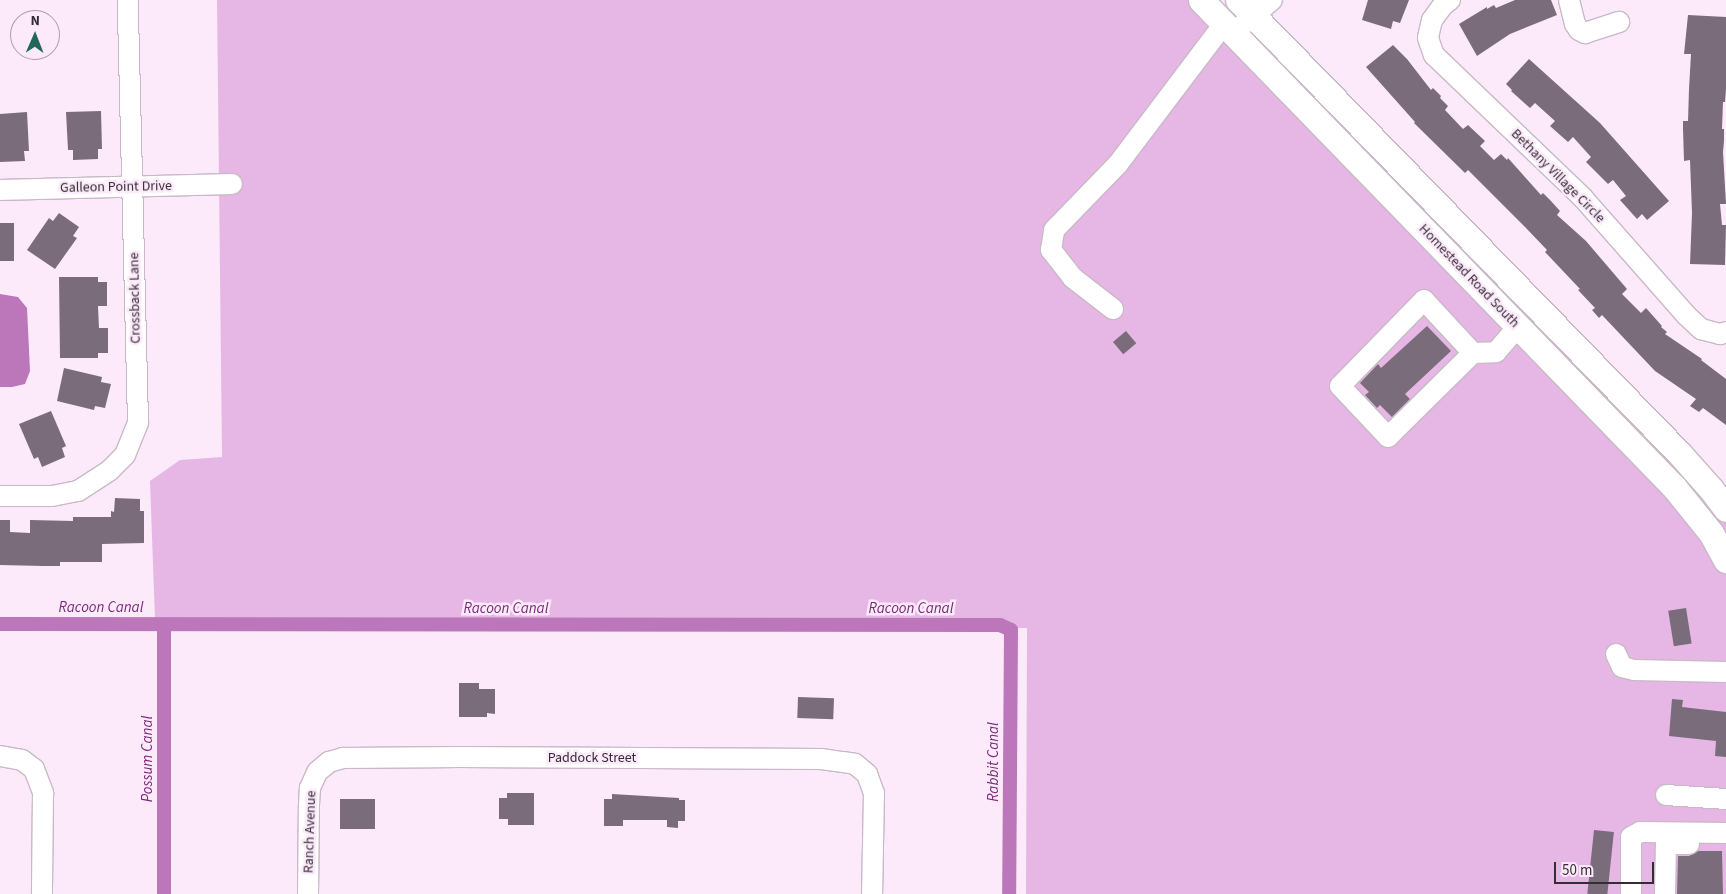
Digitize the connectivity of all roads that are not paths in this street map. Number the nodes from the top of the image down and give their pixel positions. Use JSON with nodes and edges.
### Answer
{"nodes":[{"id":1,"x":128,"y":0,"type":"edge"},
{"id":2,"x":1272,"y":0,"type":"edge"},
{"id":3,"x":1450,"y":0,"type":"edge"},
{"id":4,"x":1569,"y":0,"type":"edge"},
{"id":5,"x":1246,"y":8,"type":"edge"},
{"id":6,"x":1221,"y":14,"type":"edge"},
{"id":7,"x":1619,"y":22,"type":"dead end"},
{"id":8,"x":232,"y":184,"type":"dead end"},
{"id":9,"x":132,"y":186,"type":"junction"},
{"id":10,"x":0,"y":190,"type":"edge"},
{"id":11,"x":1113,"y":309,"type":"dead end"},
{"id":12,"x":1518,"y":327,"type":"junction"},
{"id":13,"x":1726,"y":332,"type":"edge"},
{"id":14,"x":1473,"y":353,"type":"junction"},
{"id":15,"x":0,"y":496,"type":"edge"},
{"id":16,"x":1726,"y":509,"type":"edge"},
{"id":17,"x":1726,"y":560,"type":"edge"},
{"id":18,"x":1616,"y":654,"type":"dead end"},
{"id":19,"x":1726,"y":672,"type":"edge"},
{"id":20,"x":0,"y":756,"type":"edge"},
{"id":21,"x":317,"y":772,"type":"joint"},
{"id":22,"x":1666,"y":795,"type":"dead end"},
{"id":23,"x":1726,"y":799,"type":"edge"},
{"id":24,"x":1726,"y":833,"type":"edge"},
{"id":25,"x":1666,"y":838,"type":"junction"},
{"id":26,"x":1726,"y":844,"type":"edge"},
{"id":27,"x":42,"y":894,"type":"edge"},
{"id":28,"x":308,"y":894,"type":"edge"},
{"id":29,"x":872,"y":894,"type":"edge"},
{"id":30,"x":1631,"y":894,"type":"edge"},
{"id":31,"x":1665,"y":894,"type":"edge"}],
"edges":[{"from":1,"to":9,"type":"street","name":"Crossback Lane"},
{"from":2,"to":5,"type":"street"},
{"from":3,"to":13,"type":"street","name":"Bethany Village Circle"},
{"from":4,"to":7,"type":"street"},
{"from":5,"to":6,"type":"street"},
{"from":5,"to":16,"type":"main road","name":"Homestead Road South"},
{"from":6,"to":11,"type":"street"},
{"from":6,"to":12,"type":"main road","name":"Homestead Road South"},
{"from":8,"to":9,"type":"street","name":"Galleon Point Drive"},
{"from":9,"to":10,"type":"street","name":"Galleon Point Drive"},
{"from":9,"to":15,"type":"street","name":"Crossback Lane"},
{"from":12,"to":14,"type":"street"},
{"from":12,"to":17,"type":"main road","name":"Homestead Road South"},
{"from":14,"to":14,"type":"street"},
{"from":18,"to":19,"type":"street"},
{"from":20,"to":27,"type":"street"},
{"from":21,"to":28,"type":"street","name":"Ranch Avenue"},
{"from":21,"to":29,"type":"street","name":"Paddock Street"},
{"from":22,"to":23,"type":"street"},
{"from":24,"to":25,"type":"street"},
{"from":25,"to":26,"type":"street"},
{"from":25,"to":30,"type":"street"},
{"from":25,"to":31,"type":"street"}]}
